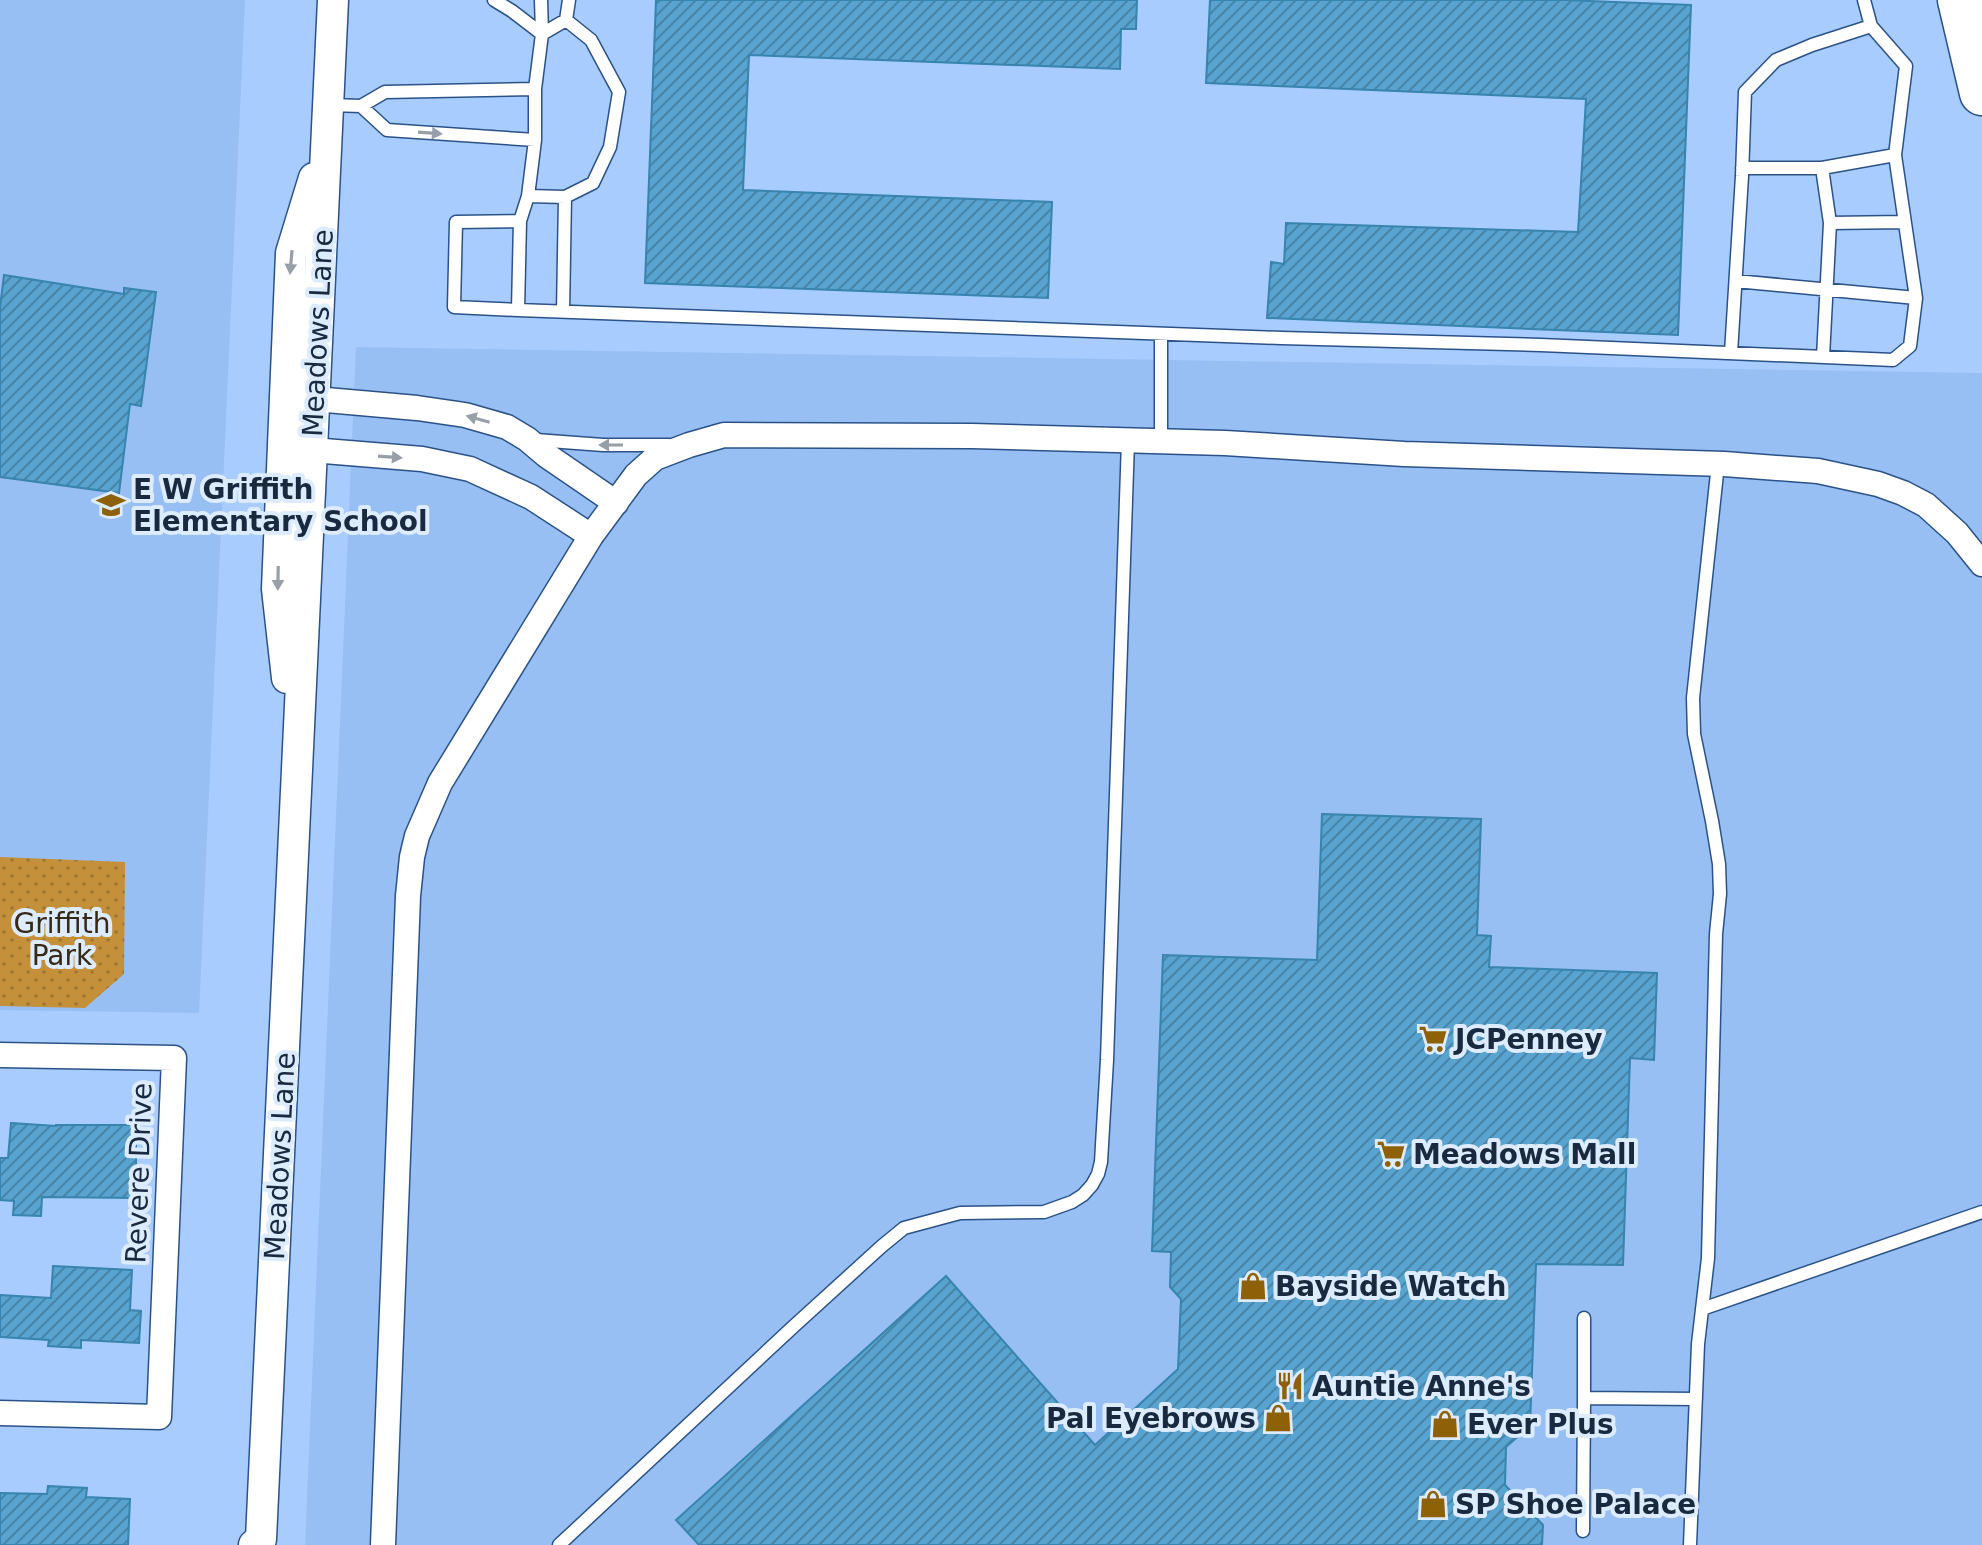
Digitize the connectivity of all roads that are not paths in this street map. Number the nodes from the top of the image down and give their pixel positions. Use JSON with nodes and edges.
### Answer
{"nodes":[{"id":1,"x":333,"y":0,"type":"edge"},
{"id":2,"x":494,"y":0,"type":"edge"},
{"id":3,"x":541,"y":0,"type":"edge"},
{"id":4,"x":569,"y":0,"type":"edge"},
{"id":5,"x":1864,"y":0,"type":"edge"},
{"id":6,"x":1960,"y":0,"type":"edge"},
{"id":7,"x":566,"y":20,"type":"junction"},
{"id":8,"x":1871,"y":26,"type":"junction"},
{"id":9,"x":542,"y":34,"type":"junction"},
{"id":10,"x":535,"y":89,"type":"junction"},
{"id":11,"x":1982,"y":93,"type":"edge"},
{"id":12,"x":361,"y":106,"type":"junction"},
{"id":13,"x":328,"y":119,"type":"junction"},
{"id":14,"x":535,"y":140,"type":"junction"},
{"id":15,"x":1895,"y":155,"type":"junction"},
{"id":16,"x":1742,"y":168,"type":"junction"},
{"id":17,"x":1822,"y":168,"type":"junction"},
{"id":18,"x":528,"y":196,"type":"junction"},
{"id":19,"x":565,"y":197,"type":"junction"},
{"id":20,"x":520,"y":221,"type":"junction"},
{"id":21,"x":1904,"y":222,"type":"junction"},
{"id":22,"x":1830,"y":223,"type":"junction"},
{"id":23,"x":1736,"y":281,"type":"junction"},
{"id":24,"x":1827,"y":289,"type":"junction"},
{"id":25,"x":1916,"y":298,"type":"junction"},
{"id":26,"x":518,"y":310,"type":"junction"},
{"id":27,"x":563,"y":312,"type":"junction"},
{"id":28,"x":1161,"y":334,"type":"junction"},
{"id":29,"x":1731,"y":353,"type":"junction"},
{"id":30,"x":1823,"y":357,"type":"junction"},
{"id":31,"x":315,"y":399,"type":"junction"},
{"id":32,"x":527,"y":439,"type":"junction"},
{"id":33,"x":1128,"y":441,"type":"junction"},
{"id":34,"x":1161,"y":442,"type":"junction"},
{"id":35,"x":689,"y":445,"type":"junction"},
{"id":36,"x":312,"y":450,"type":"junction"},
{"id":37,"x":1718,"y":464,"type":"junction"},
{"id":38,"x":616,"y":503,"type":"junction"},
{"id":39,"x":591,"y":536,"type":"junction"},
{"id":40,"x":1982,"y":564,"type":"edge"},
{"id":41,"x":298,"y":773,"type":"junction"},
{"id":42,"x":0,"y":1055,"type":"edge"},
{"id":43,"x":1982,"y":1212,"type":"edge"},
{"id":44,"x":1702,"y":1309,"type":"junction"},
{"id":45,"x":1584,"y":1318,"type":"dead end"},
{"id":46,"x":1584,"y":1398,"type":"junction"},
{"id":47,"x":1696,"y":1399,"type":"junction"},
{"id":48,"x":0,"y":1413,"type":"edge"},
{"id":49,"x":1583,"y":1531,"type":"dead end"},
{"id":50,"x":261,"y":1543,"type":"edge"},
{"id":51,"x":383,"y":1545,"type":"edge"},
{"id":52,"x":559,"y":1545,"type":"edge"},
{"id":53,"x":1690,"y":1545,"type":"edge"}],
"edges":[{"from":1,"to":13,"type":"street","name":"Meadows Lane"},
{"from":2,"to":9,"type":"lane"},
{"from":3,"to":9,"type":"lane"},
{"from":4,"to":7,"type":"lane"},
{"from":5,"to":8,"type":"lane"},
{"from":6,"to":11,"type":"highway"},
{"from":7,"to":9,"type":"lane"},
{"from":7,"to":19,"type":"lane"},
{"from":8,"to":15,"type":"lane"},
{"from":8,"to":16,"type":"lane"},
{"from":9,"to":10,"type":"lane"},
{"from":10,"to":12,"type":"lane"},
{"from":10,"to":14,"type":"lane"},
{"from":12,"to":13,"type":"lane"},
{"from":12,"to":14,"type":"lane","one_way":true},
{"from":13,"to":31,"type":"street","name":"Meadows Lane"},
{"from":13,"to":41,"type":"street","name":"Meadows Lane","one_way":true},
{"from":14,"to":18,"type":"lane"},
{"from":15,"to":17,"type":"lane"},
{"from":15,"to":21,"type":"lane"},
{"from":16,"to":17,"type":"lane"},
{"from":16,"to":23,"type":"lane"},
{"from":17,"to":22,"type":"lane"},
{"from":18,"to":19,"type":"lane"},
{"from":18,"to":20,"type":"lane"},
{"from":19,"to":27,"type":"lane"},
{"from":20,"to":26,"type":"lane"},
{"from":20,"to":26,"type":"lane"},
{"from":21,"to":22,"type":"lane"},
{"from":21,"to":25,"type":"lane"},
{"from":22,"to":24,"type":"lane"},
{"from":23,"to":24,"type":"lane"},
{"from":23,"to":29,"type":"lane"},
{"from":24,"to":25,"type":"lane"},
{"from":24,"to":30,"type":"lane"},
{"from":25,"to":30,"type":"lane"},
{"from":26,"to":27,"type":"lane"},
{"from":27,"to":28,"type":"lane"},
{"from":28,"to":29,"type":"lane"},
{"from":28,"to":34,"type":"lane"},
{"from":29,"to":30,"type":"lane"},
{"from":32,"to":31,"type":"street","one_way":true},
{"from":31,"to":36,"type":"street","name":"Meadows Lane"},
{"from":35,"to":32,"type":"lane","one_way":true},
{"from":32,"to":38,"type":"street"},
{"from":33,"to":34,"type":"street"},
{"from":33,"to":35,"type":"street"},
{"from":33,"to":52,"type":"lane"},
{"from":34,"to":37,"type":"street"},
{"from":35,"to":38,"type":"street"},
{"from":36,"to":39,"type":"street","one_way":true},
{"from":36,"to":41,"type":"street","name":"Meadows Lane"},
{"from":37,"to":40,"type":"street"},
{"from":37,"to":44,"type":"lane"},
{"from":38,"to":39,"type":"street"},
{"from":39,"to":51,"type":"street"},
{"from":41,"to":50,"type":"street","name":"Meadows Lane"},
{"from":42,"to":48,"type":"street","name":"Revere Drive"},
{"from":43,"to":44,"type":"lane"},
{"from":44,"to":47,"type":"lane"},
{"from":45,"to":46,"type":"lane"},
{"from":46,"to":47,"type":"lane"},
{"from":46,"to":49,"type":"lane"},
{"from":47,"to":53,"type":"lane"}]}
